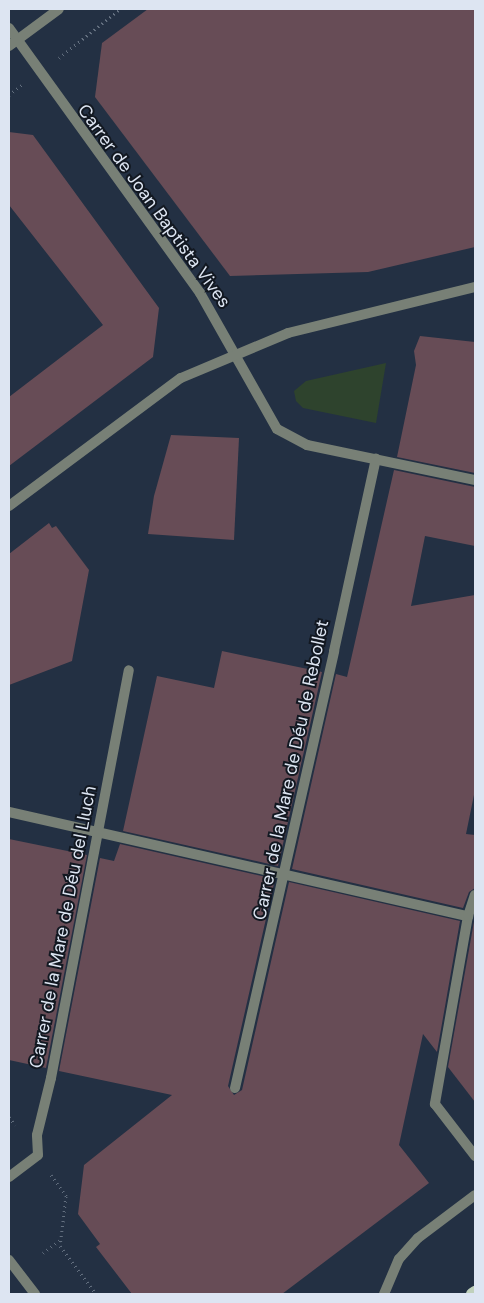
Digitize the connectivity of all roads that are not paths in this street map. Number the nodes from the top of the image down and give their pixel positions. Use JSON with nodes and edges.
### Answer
{"nodes":[{"id":1,"x":59,"y":9,"type":"edge"},
{"id":2,"x":9,"y":28,"type":"edge"},
{"id":3,"x":13,"y":44,"type":"edge"},
{"id":4,"x":475,"y":287,"type":"edge"},
{"id":5,"x":236,"y":354,"type":"junction"},
{"id":6,"x":376,"y":459,"type":"junction"},
{"id":7,"x":475,"y":480,"type":"edge"},
{"id":8,"x":9,"y":506,"type":"edge"},
{"id":9,"x":129,"y":670,"type":"dead end"},
{"id":10,"x":9,"y":812,"type":"edge"},
{"id":11,"x":99,"y":832,"type":"junction"},
{"id":12,"x":286,"y":873,"type":"junction"},
{"id":13,"x":475,"y":895,"type":"edge"},
{"id":14,"x":468,"y":916,"type":"junction"},
{"id":15,"x":235,"y":1088,"type":"dead end"},
{"id":16,"x":475,"y":1156,"type":"edge"},
{"id":17,"x":9,"y":1176,"type":"edge"},
{"id":18,"x":475,"y":1195,"type":"edge"},
{"id":19,"x":9,"y":1260,"type":"edge"},
{"id":20,"x":475,"y":1292,"type":"edge"},
{"id":21,"x":35,"y":1294,"type":"edge"},
{"id":22,"x":384,"y":1294,"type":"edge"},
{"id":23,"x":472,"y":1294,"type":"edge"}],
"edges":[{"from":1,"to":3,"type":"street"},
{"from":2,"to":3,"type":"street","name":"Carrer de Joan Baptista Vives"},
{"from":3,"to":5,"type":"street","name":"Carrer de Joan Baptista Vives"},
{"from":4,"to":5,"type":"street"},
{"from":5,"to":6,"type":"street","name":"Carrer de Joan Baptista Vives"},
{"from":5,"to":8,"type":"street"},
{"from":6,"to":7,"type":"street","name":"Carrer de Joan Baptista Vives"},
{"from":6,"to":12,"type":"street","name":"Carrer de la Mare de Déu de Rebollet"},
{"from":9,"to":11,"type":"street","name":"Carrer de la Mare de Déu del Lluch"},
{"from":10,"to":11,"type":"street"},
{"from":11,"to":12,"type":"street"},
{"from":11,"to":17,"type":"street","name":"Carrer de la Mare de Déu del Lluch"},
{"from":12,"to":14,"type":"street"},
{"from":12,"to":15,"type":"street","name":"Carrer de la Mare de Déu de Rebollet"},
{"from":13,"to":14,"type":"street"},
{"from":14,"to":16,"type":"street"},
{"from":18,"to":22,"type":"street"},
{"from":19,"to":21,"type":"street"},
{"from":20,"to":23,"type":"main road"}]}
